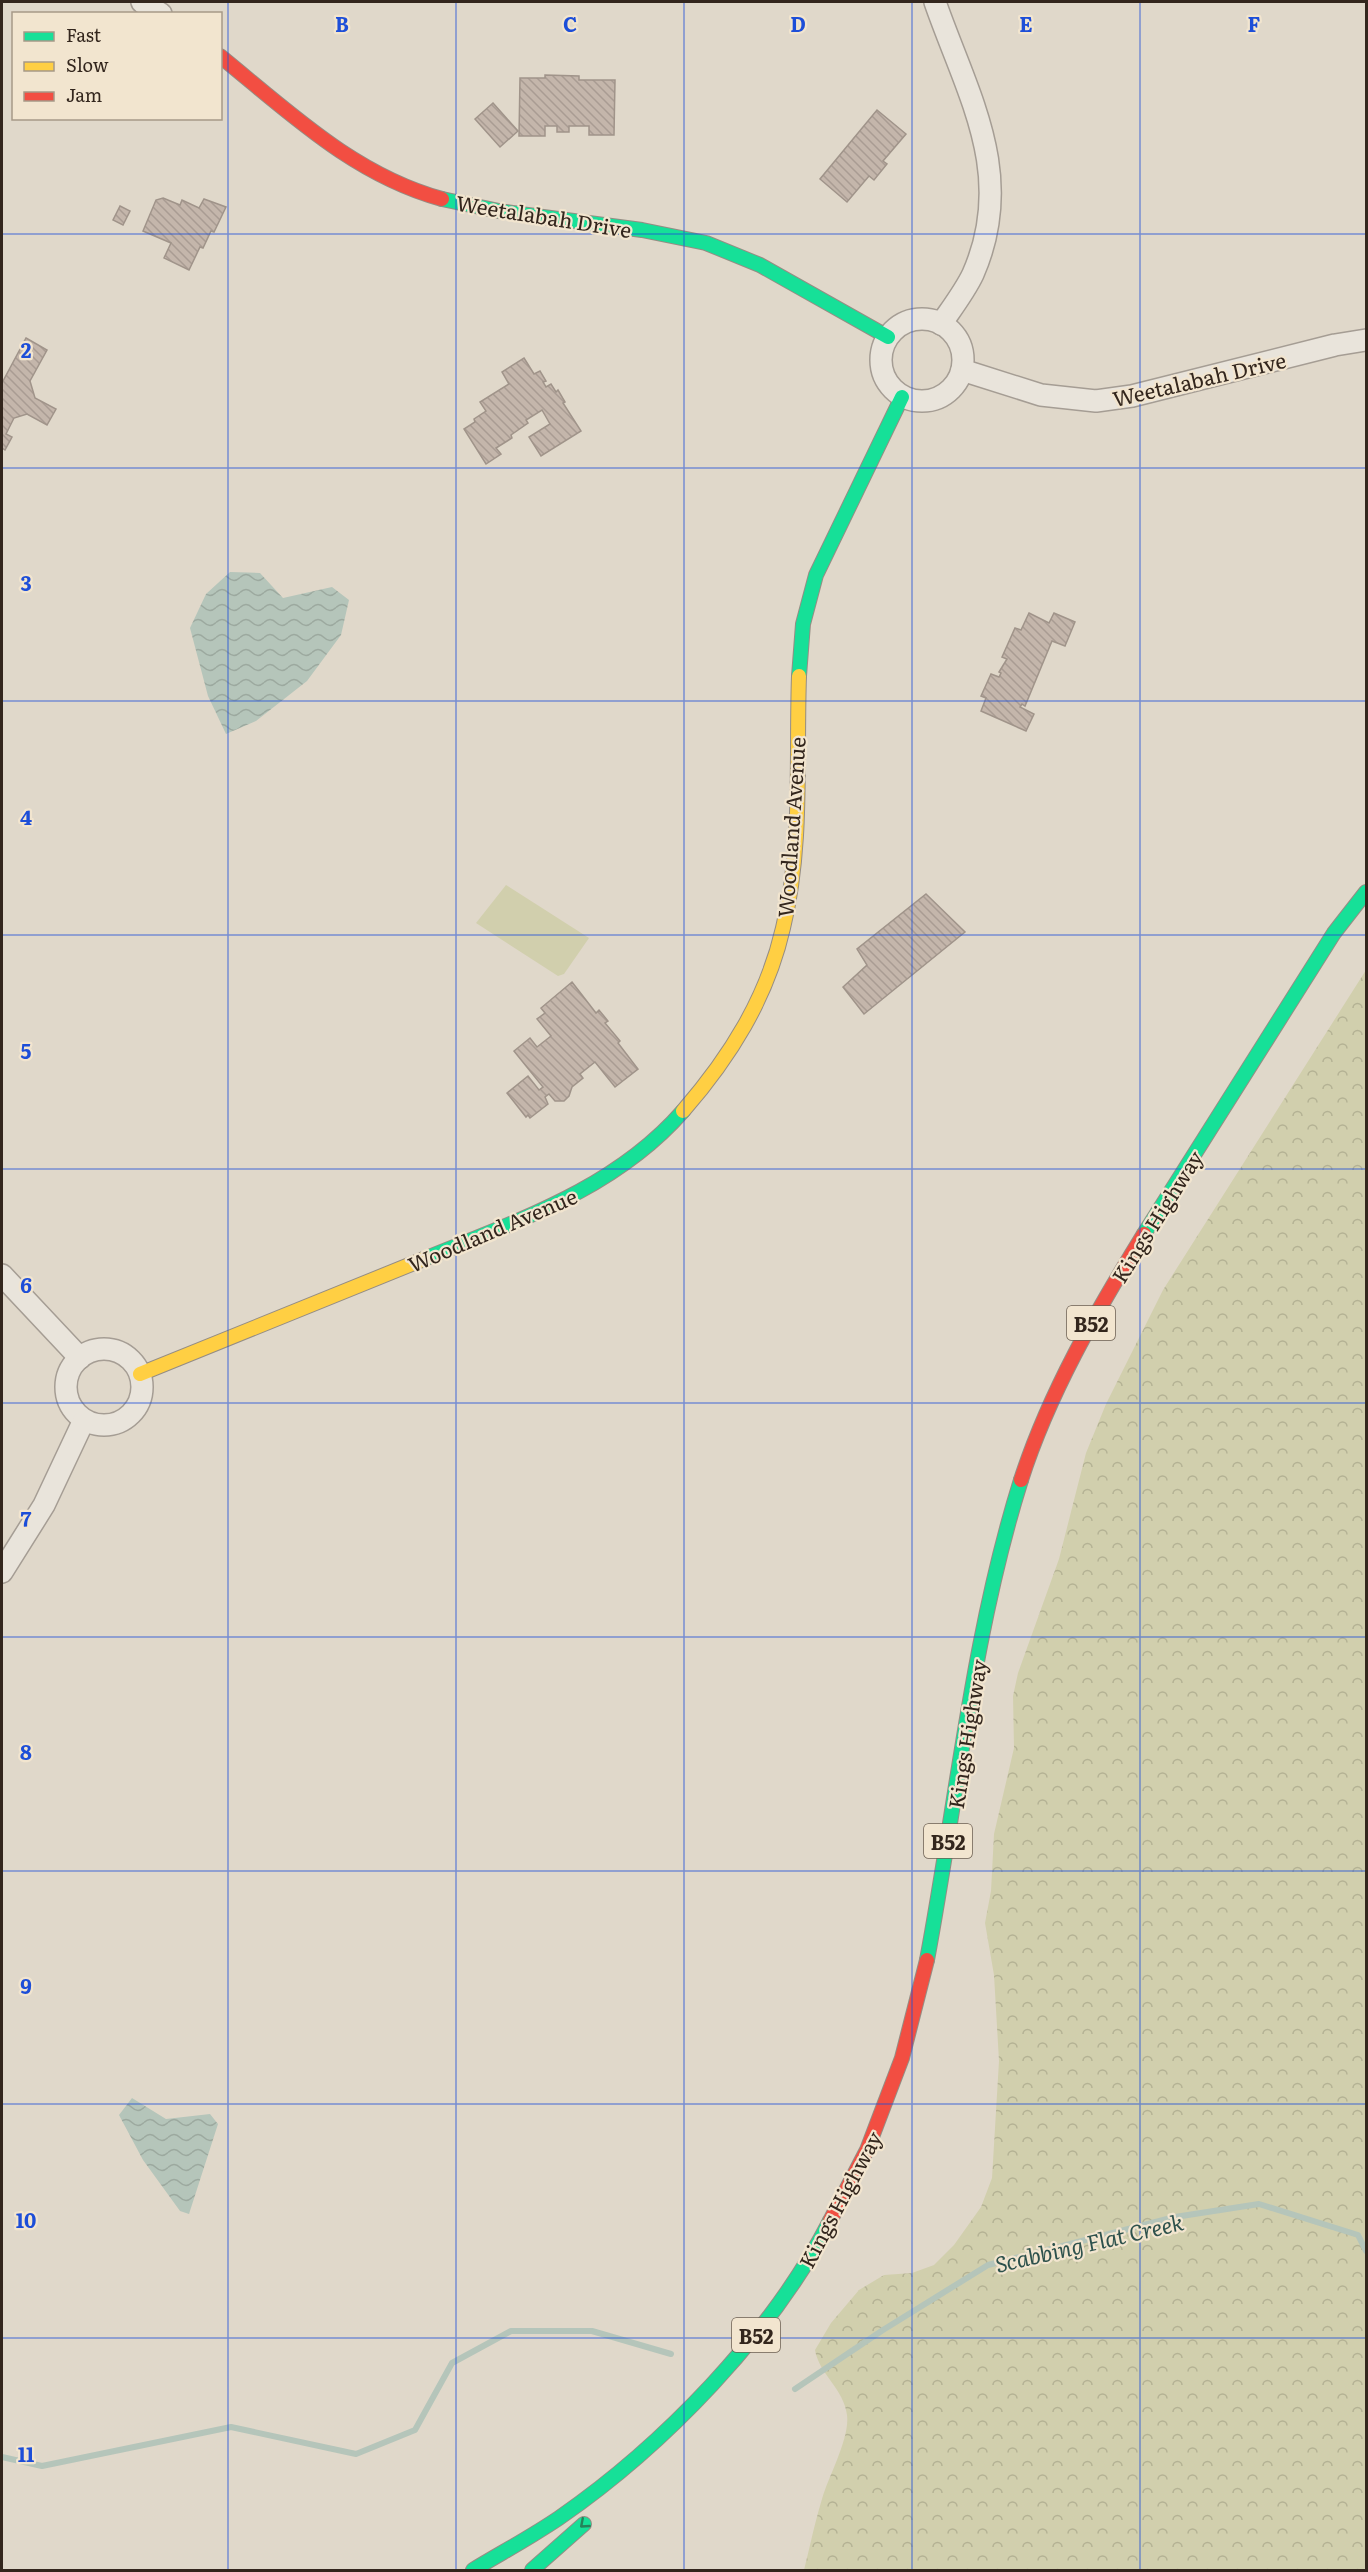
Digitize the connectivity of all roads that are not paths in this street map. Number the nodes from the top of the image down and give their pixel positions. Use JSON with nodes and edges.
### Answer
{"nodes":[{"id":1,"x":142,"y":2,"type":"edge"},
{"id":2,"x":935,"y":2,"type":"edge"},
{"id":3,"x":158,"y":12,"type":"edge"},
{"id":4,"x":222,"y":58,"type":"edge"},
{"id":5,"x":941,"y":324,"type":"junction"},
{"id":6,"x":888,"y":337,"type":"junction"},
{"id":7,"x":1366,"y":340,"type":"edge"},
{"id":8,"x":962,"y":370,"type":"junction"},
{"id":9,"x":903,"y":397,"type":"junction"},
{"id":10,"x":1364,"y":875,"type":"edge"},
{"id":11,"x":1360,"y":893,"type":"edge"},
{"id":12,"x":2,"y":1275,"type":"edge"},
{"id":13,"x":80,"y":1358,"type":"junction"},
{"id":14,"x":140,"y":1374,"type":"junction"},
{"id":15,"x":84,"y":1420,"type":"junction"},
{"id":16,"x":2,"y":1572,"type":"edge"},
{"id":17,"x":723,"y":2374,"type":"junction"},
{"id":18,"x":648,"y":2466,"type":"dead end"},
{"id":19,"x":592,"y":2517,"type":"dead end"},
{"id":20,"x":473,"y":2571,"type":"edge"},
{"id":21,"x":532,"y":2571,"type":"edge"}],
"edges":[{"from":1,"to":3,"type":"street"},
{"from":2,"to":5,"type":"street"},
{"from":4,"to":6,"type":"main road","name":"Weetalabah Drive"},
{"from":5,"to":6,"type":"street"},
{"from":5,"to":8,"type":"street"},
{"from":6,"to":9,"type":"street"},
{"from":7,"to":8,"type":"street","name":"Weetalabah Drive"},
{"from":8,"to":9,"type":"street"},
{"from":9,"to":14,"type":"main road","name":"Woodland Avenue"},
{"from":10,"to":11,"type":"main road","name":"Kings Highway"},
{"from":11,"to":17,"type":"main road","name":"Kings Highway","number":"B52"},
{"from":12,"to":13,"type":"street"},
{"from":13,"to":14,"type":"street"},
{"from":13,"to":15,"type":"street"},
{"from":14,"to":15,"type":"street"},
{"from":15,"to":16,"type":"street"},
{"from":17,"to":18,"type":"main road"},
{"from":17,"to":20,"type":"main road","name":"Kings Highway","number":"B52"},
{"from":19,"to":21,"type":"main road","one_way":true}]}
